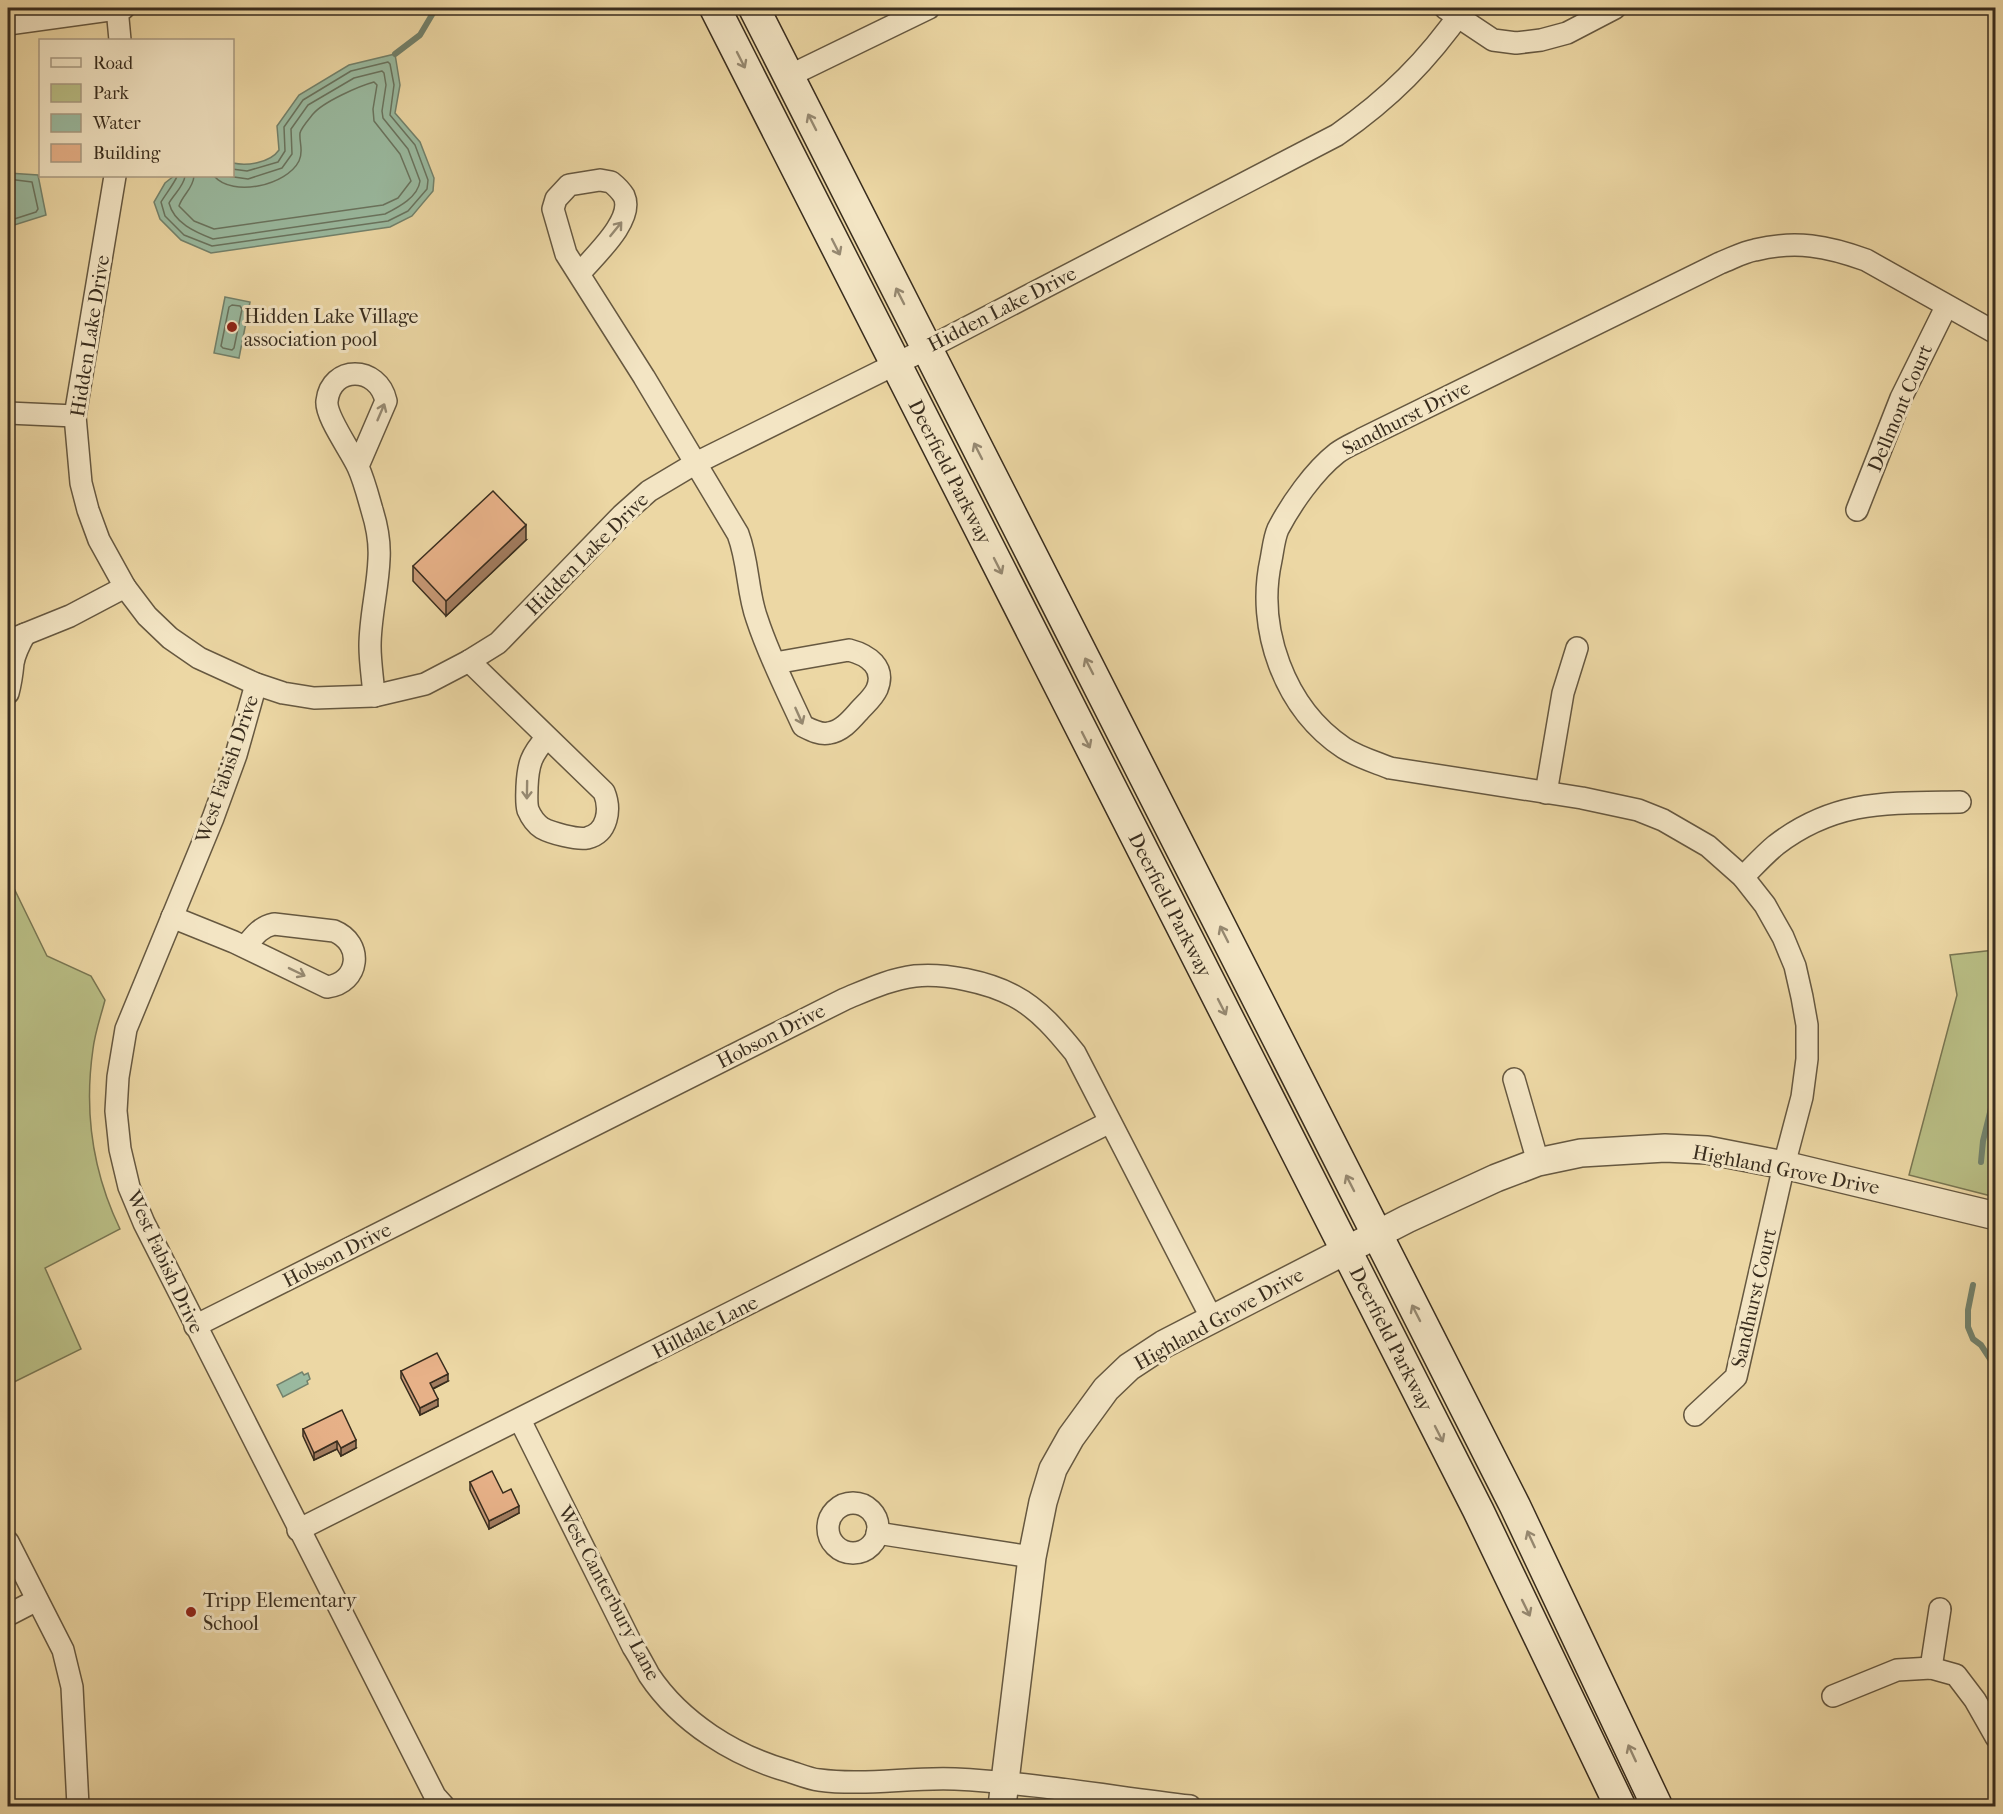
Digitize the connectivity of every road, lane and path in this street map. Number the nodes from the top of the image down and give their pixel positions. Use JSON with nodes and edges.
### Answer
{"nodes":[{"id":1,"x":119,"y":8,"type":"edge"},
{"id":2,"x":715,"y":8,"type":"edge"},
{"id":3,"x":754,"y":8,"type":"edge"},
{"id":4,"x":929,"y":8,"type":"edge"},
{"id":5,"x":1615,"y":8,"type":"edge"},
{"id":6,"x":1455,"y":11,"type":"edge"},
{"id":7,"x":8,"y":24,"type":"edge"},
{"id":8,"x":120,"y":39,"type":"edge"},
{"id":9,"x":789,"y":76,"type":"junction"},
{"id":10,"x":115,"y":177,"type":"edge"},
{"id":11,"x":579,"y":274,"type":"dead end"},
{"id":12,"x":1946,"y":307,"type":"junction"},
{"id":13,"x":1995,"y":333,"type":"edge"},
{"id":14,"x":926,"y":349,"type":"junction"},
{"id":15,"x":895,"y":364,"type":"junction"},
{"id":16,"x":8,"y":413,"type":"edge"},
{"id":17,"x":75,"y":416,"type":"junction"},
{"id":18,"x":696,"y":463,"type":"junction"},
{"id":19,"x":358,"y":466,"type":"dead end"},
{"id":20,"x":1857,"y":510,"type":"dead end"},
{"id":21,"x":125,"y":587,"type":"junction"},
{"id":22,"x":16,"y":638,"type":"edge"},
{"id":23,"x":1577,"y":648,"type":"dead end"},
{"id":24,"x":469,"y":661,"type":"junction"},
{"id":25,"x":775,"y":663,"type":"junction"},
{"id":26,"x":256,"y":684,"type":"junction"},
{"id":27,"x":8,"y":693,"type":"edge"},
{"id":28,"x":374,"y":696,"type":"junction"},
{"id":29,"x":547,"y":737,"type":"junction"},
{"id":30,"x":1546,"y":793,"type":"junction"},
{"id":31,"x":1960,"y":802,"type":"dead end"},
{"id":32,"x":1743,"y":877,"type":"junction"},
{"id":33,"x":172,"y":917,"type":"junction"},
{"id":34,"x":244,"y":947,"type":"junction"},
{"id":35,"x":1514,"y":1079,"type":"dead end"},
{"id":36,"x":1110,"y":1122,"type":"junction"},
{"id":37,"x":1538,"y":1162,"type":"junction"},
{"id":38,"x":1784,"y":1166,"type":"junction"},
{"id":39,"x":1995,"y":1216,"type":"edge"},
{"id":40,"x":1376,"y":1235,"type":"junction"},
{"id":41,"x":1346,"y":1250,"type":"junction"},
{"id":42,"x":1213,"y":1321,"type":"junction"},
{"id":43,"x":195,"y":1326,"type":"junction"},
{"id":44,"x":1695,"y":1415,"type":"dead end"},
{"id":45,"x":520,"y":1420,"type":"junction"},
{"id":46,"x":298,"y":1530,"type":"junction"},
{"id":47,"x":877,"y":1533,"type":"dead end"},
{"id":48,"x":8,"y":1542,"type":"edge"},
{"id":49,"x":1032,"y":1557,"type":"junction"},
{"id":50,"x":37,"y":1600,"type":"junction"},
{"id":51,"x":1940,"y":1609,"type":"dead end"},
{"id":52,"x":8,"y":1615,"type":"edge"},
{"id":53,"x":1931,"y":1668,"type":"junction"},
{"id":54,"x":1833,"y":1696,"type":"dead end"},
{"id":55,"x":1995,"y":1737,"type":"edge"},
{"id":56,"x":1004,"y":1795,"type":"edge"},
{"id":57,"x":78,"y":1806,"type":"edge"},
{"id":58,"x":444,"y":1806,"type":"edge"},
{"id":59,"x":1191,"y":1806,"type":"edge"},
{"id":60,"x":1620,"y":1806,"type":"edge"},
{"id":61,"x":1657,"y":1806,"type":"edge"}],
"edges":[{"from":1,"to":7,"type":"street"},
{"from":1,"to":8,"type":"street"},
{"from":2,"to":15,"type":"main road","name":"Deerfield Parkway","one_way":true},
{"from":3,"to":9,"type":"main road","name":"Deerfield Parkway"},
{"from":4,"to":9,"type":"street"},
{"from":5,"to":6,"type":"street"},
{"from":6,"to":14,"type":"street","name":"Hidden Lake Drive"},
{"from":14,"to":9,"type":"main road","name":"Deerfield Parkway","one_way":true},
{"from":10,"to":17,"type":"street","name":"Hidden Lake Drive"},
{"from":11,"to":18,"type":"street"},
{"from":12,"to":13,"type":"street","name":"Sandhurst Drive"},
{"from":12,"to":20,"type":"street","name":"Dellmont Court"},
{"from":12,"to":30,"type":"street","name":"Sandhurst Drive"},
{"from":14,"to":15,"type":"street","name":"Hidden Lake Drive"},
{"from":40,"to":14,"type":"main road","name":"Deerfield Parkway","one_way":true},
{"from":15,"to":18,"type":"street","name":"Hidden Lake Drive"},
{"from":15,"to":41,"type":"main road","name":"Deerfield Parkway","one_way":true},
{"from":16,"to":17,"type":"street"},
{"from":17,"to":21,"type":"street","name":"Hidden Lake Drive"},
{"from":18,"to":24,"type":"street","name":"Hidden Lake Drive"},
{"from":18,"to":25,"type":"street"},
{"from":19,"to":28,"type":"street"},
{"from":21,"to":22,"type":"street"},
{"from":21,"to":26,"type":"street","name":"Hidden Lake Drive"},
{"from":22,"to":27,"type":"street"},
{"from":23,"to":30,"type":"street"},
{"from":24,"to":28,"type":"street","name":"Hidden Lake Drive"},
{"from":24,"to":29,"type":"street"},
{"from":25,"to":25,"type":"street","one_way":true},
{"from":26,"to":28,"type":"street","name":"Hidden Lake Drive"},
{"from":26,"to":33,"type":"street","name":"West Fabish Drive"},
{"from":29,"to":29,"type":"street","one_way":true},
{"from":30,"to":32,"type":"street","name":"Sandhurst Drive"},
{"from":31,"to":32,"type":"street"},
{"from":32,"to":38,"type":"street","name":"Sandhurst Drive"},
{"from":33,"to":34,"type":"street"},
{"from":33,"to":43,"type":"street","name":"West Fabish Drive"},
{"from":34,"to":34,"type":"street","one_way":true},
{"from":35,"to":37,"type":"street"},
{"from":36,"to":42,"type":"street","name":"Hobson Drive"},
{"from":36,"to":43,"type":"street","name":"Hobson Drive"},
{"from":36,"to":45,"type":"street","name":"Hilldale Lane"},
{"from":37,"to":38,"type":"street","name":"Highland Grove Drive"},
{"from":37,"to":40,"type":"street","name":"Highland Grove Drive"},
{"from":38,"to":39,"type":"street","name":"Highland Grove Drive"},
{"from":38,"to":44,"type":"street","name":"Sandhurst Court"},
{"from":40,"to":41,"type":"street","name":"Highland Grove Drive"},
{"from":61,"to":40,"type":"main road","name":"Deerfield Parkway","one_way":true},
{"from":41,"to":42,"type":"street","name":"Highland Grove Drive"},
{"from":41,"to":60,"type":"main road","name":"Deerfield Parkway","one_way":true},
{"from":42,"to":49,"type":"street","name":"Highland Grove Drive"},
{"from":43,"to":46,"type":"street","name":"West Fabish Drive"},
{"from":45,"to":46,"type":"street","name":"Hilldale Lane"},
{"from":45,"to":56,"type":"street","name":"West Canterbury Lane"},
{"from":46,"to":58,"type":"street","name":"West Fabish Drive"},
{"from":47,"to":49,"type":"street"},
{"from":48,"to":50,"type":"street"},
{"from":49,"to":56,"type":"street","name":"Highland Grove Drive"},
{"from":50,"to":52,"type":"street"},
{"from":50,"to":57,"type":"street"},
{"from":51,"to":53,"type":"street"},
{"from":53,"to":54,"type":"street"},
{"from":53,"to":55,"type":"street"},
{"from":56,"to":59,"type":"street","name":"West Canterbury Lane"}]}
